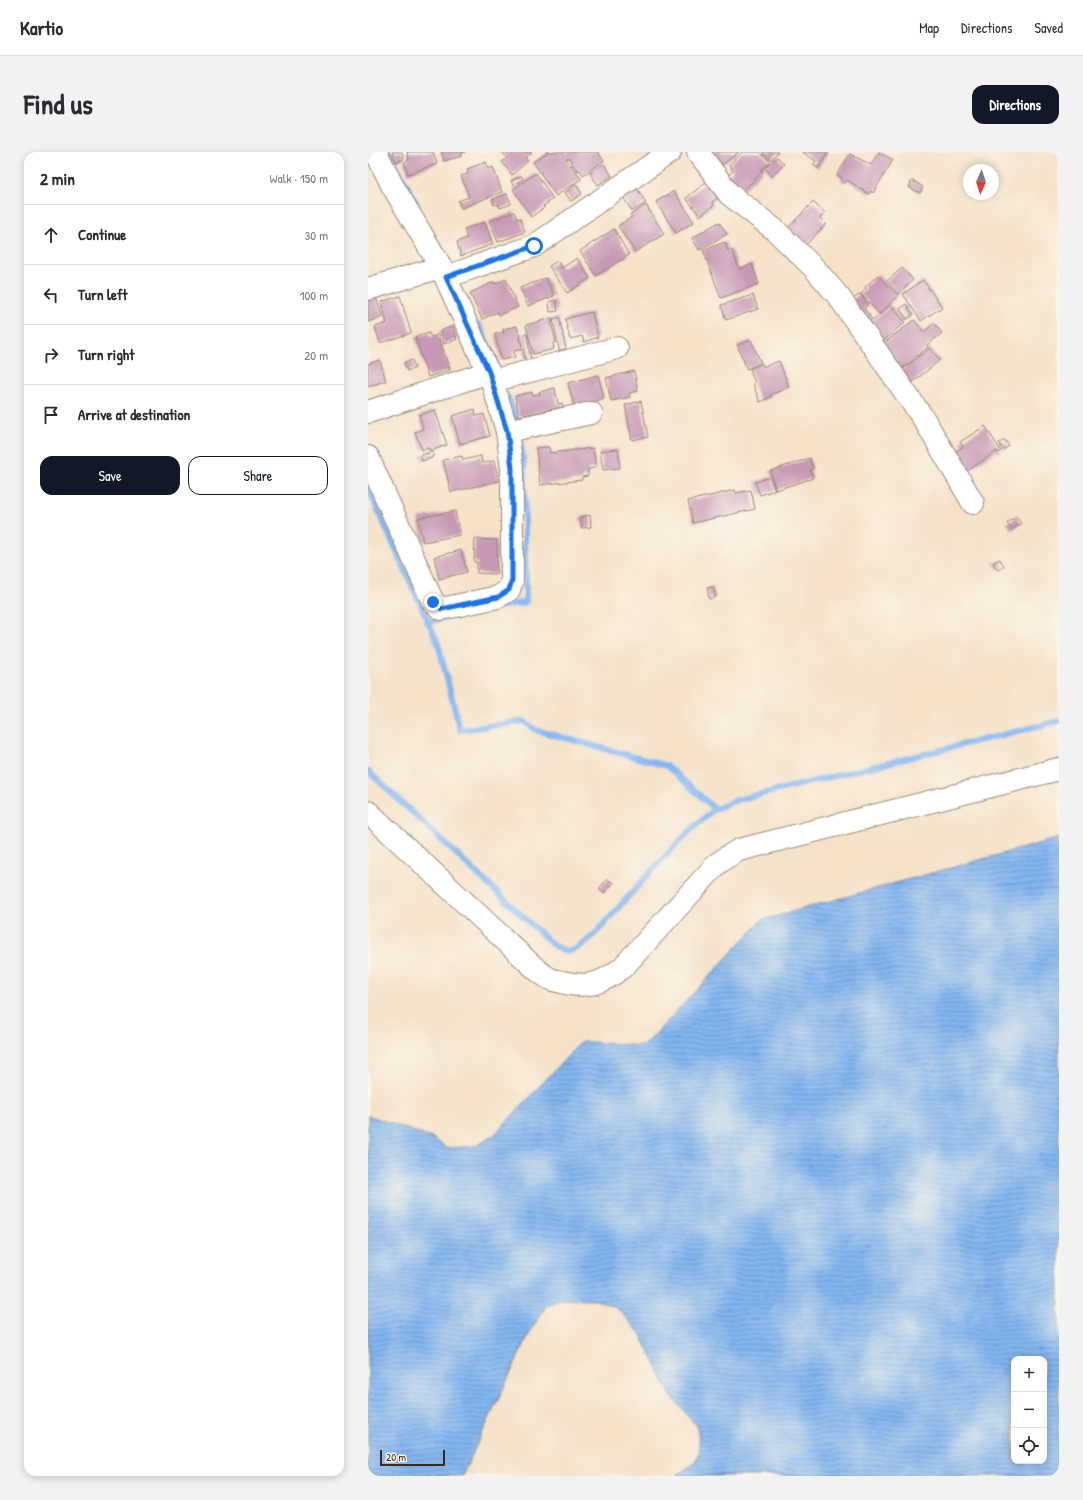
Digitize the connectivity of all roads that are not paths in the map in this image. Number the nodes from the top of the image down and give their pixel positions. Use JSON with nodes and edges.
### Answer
{"nodes":[{"id":1,"x":376,"y":152,"type":"edge"},
{"id":2,"x":670,"y":152,"type":"edge"},
{"id":3,"x":698,"y":152,"type":"edge"},
{"id":4,"x":444,"y":272,"type":"junction"},
{"id":5,"x":368,"y":289,"type":"edge"},
{"id":6,"x":617,"y":348,"type":"dead end"},
{"id":7,"x":490,"y":376,"type":"junction"},
{"id":8,"x":368,"y":412,"type":"edge"},
{"id":9,"x":591,"y":413,"type":"dead end"},
{"id":10,"x":507,"y":431,"type":"junction"},
{"id":11,"x":368,"y":457,"type":"edge"},
{"id":12,"x":973,"y":502,"type":"dead end"},
{"id":13,"x":1059,"y":769,"type":"edge"},
{"id":14,"x":368,"y":812,"type":"edge"}],
"edges":[{"from":1,"to":4,"type":"street"},
{"from":2,"to":4,"type":"street"},
{"from":3,"to":12,"type":"street"},
{"from":4,"to":5,"type":"street"},
{"from":4,"to":7,"type":"street"},
{"from":6,"to":7,"type":"street"},
{"from":7,"to":8,"type":"street"},
{"from":7,"to":10,"type":"street"},
{"from":9,"to":10,"type":"street"},
{"from":10,"to":11,"type":"street"},
{"from":13,"to":14,"type":"street"}]}
